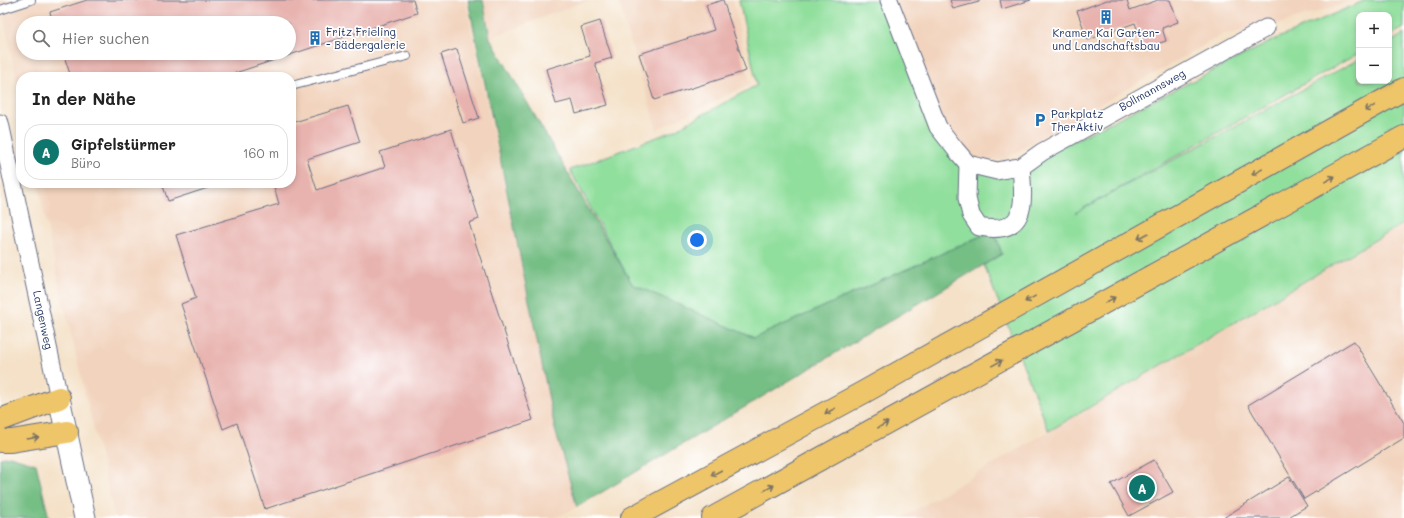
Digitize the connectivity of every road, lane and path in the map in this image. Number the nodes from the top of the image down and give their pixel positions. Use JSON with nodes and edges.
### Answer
{"nodes":[{"id":1,"x":30,"y":0,"type":"edge"},
{"id":2,"x":889,"y":0,"type":"edge"},
{"id":3,"x":0,"y":10,"type":"edge"},
{"id":4,"x":1266,"y":28,"type":"dead end"},
{"id":5,"x":407,"y":56,"type":"dead end"},
{"id":6,"x":296,"y":85,"type":"edge"},
{"id":7,"x":1404,"y":89,"type":"edge"},
{"id":8,"x":0,"y":123,"type":"edge"},
{"id":9,"x":1404,"y":137,"type":"edge"},
{"id":10,"x":968,"y":164,"type":"junction"},
{"id":11,"x":1020,"y":167,"type":"junction"},
{"id":12,"x":6,"y":185,"type":"edge"},
{"id":13,"x":59,"y":398,"type":"junction"},
{"id":14,"x":0,"y":420,"type":"edge"},
{"id":15,"x":67,"y":432,"type":"junction"},
{"id":16,"x":0,"y":441,"type":"edge"},
{"id":17,"x":729,"y":513,"type":"edge"},
{"id":18,"x":85,"y":518,"type":"edge"},
{"id":19,"x":632,"y":518,"type":"edge"},
{"id":20,"x":713,"y":518,"type":"edge"}],
"edges":[{"from":1,"to":3,"type":"lane"},
{"from":2,"to":10,"type":"street"},
{"from":4,"to":11,"type":"street","name":"Bollmannsweg"},
{"from":5,"to":6,"type":"lane"},
{"from":7,"to":19,"type":"highway","one_way":true},
{"from":8,"to":12,"type":"street","name":"Langenweg"},
{"from":17,"to":9,"type":"highway","one_way":true},
{"from":10,"to":11,"type":"street","name":"Bollmannsweg"},
{"from":10,"to":11,"type":"street"},
{"from":12,"to":13,"type":"street","name":"Langenweg"},
{"from":13,"to":14,"type":"highway"},
{"from":13,"to":15,"type":"street","name":"Langenweg"},
{"from":16,"to":15,"type":"highway","one_way":true},
{"from":15,"to":18,"type":"street","name":"Langenweg"},
{"from":17,"to":20,"type":"highway"}]}
